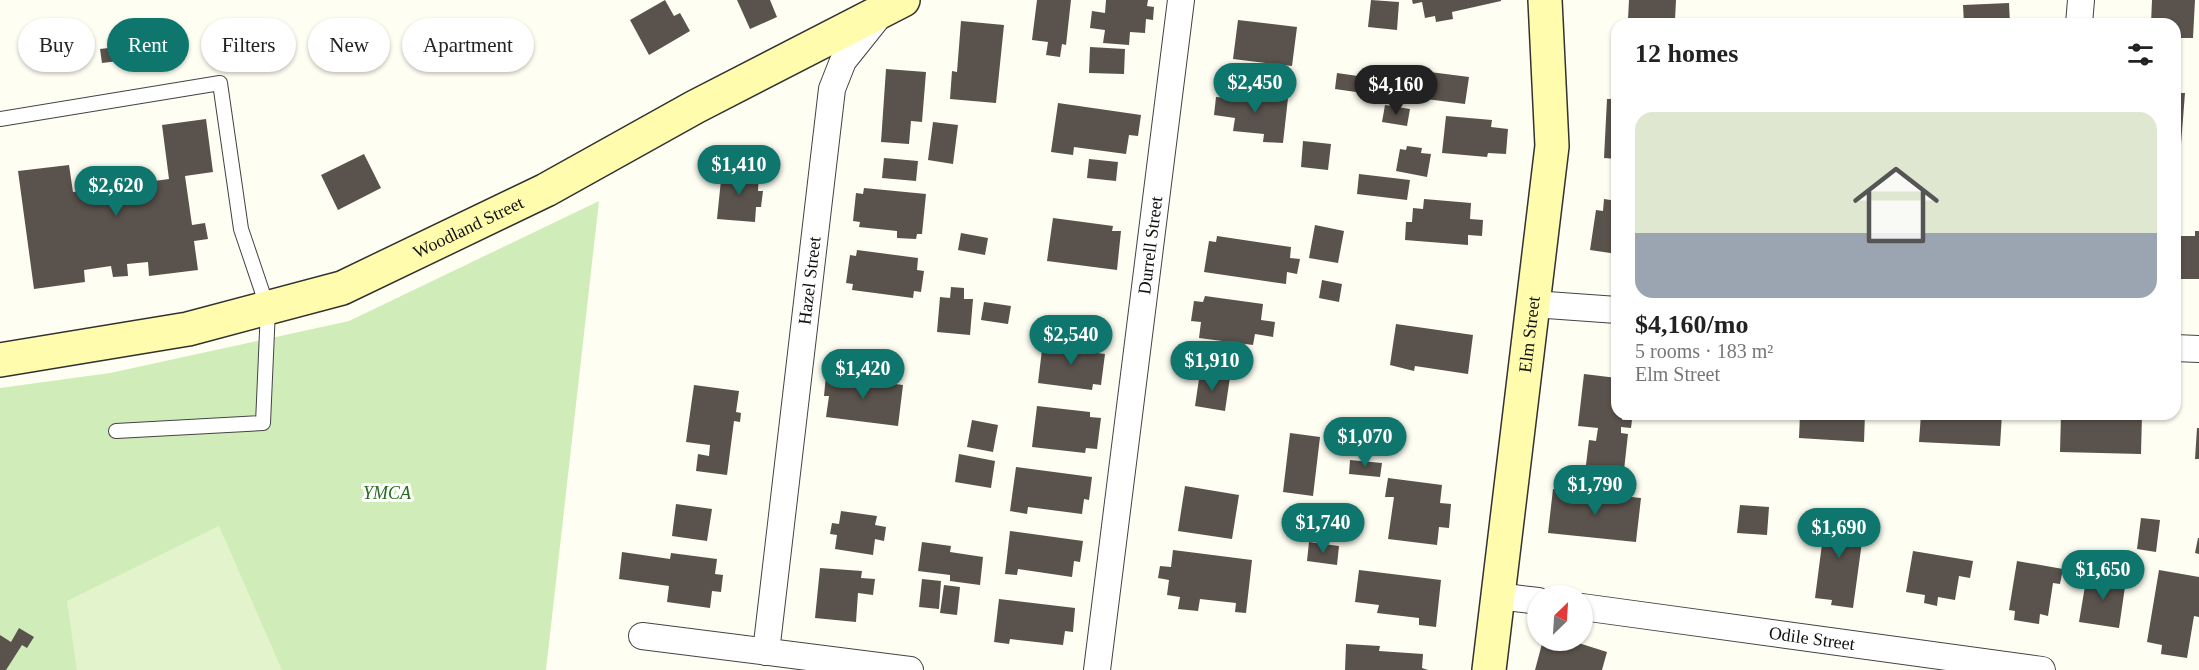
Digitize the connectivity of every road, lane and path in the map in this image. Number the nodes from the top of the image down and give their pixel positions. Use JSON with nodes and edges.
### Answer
{"nodes":[{"id":1,"x":1181,"y":0,"type":"edge"},
{"id":2,"x":1545,"y":0,"type":"edge"},
{"id":3,"x":2080,"y":0,"type":"edge"},
{"id":4,"x":891,"y":3,"type":"edge"},
{"id":5,"x":2079,"y":18,"type":"edge"},
{"id":6,"x":0,"y":119,"type":"edge"},
{"id":7,"x":1533,"y":304,"type":"junction"},
{"id":8,"x":268,"y":309,"type":"junction"},
{"id":9,"x":1611,"y":309,"type":"edge"},
{"id":10,"x":2181,"y":348,"type":"edge"},
{"id":11,"x":2199,"y":350,"type":"edge"},
{"id":12,"x":0,"y":360,"type":"edge"},
{"id":13,"x":116,"y":430,"type":"dead end"},
{"id":14,"x":1498,"y":596,"type":"junction"},
{"id":15,"x":1527,"y":600,"type":"edge"},
{"id":16,"x":1593,"y":609,"type":"edge"},
{"id":17,"x":642,"y":636,"type":"dead end"},
{"id":18,"x":766,"y":652,"type":"junction"},
{"id":19,"x":1929,"y":662,"type":"edge"},
{"id":20,"x":910,"y":670,"type":"edge"},
{"id":21,"x":1097,"y":670,"type":"edge"},
{"id":22,"x":1489,"y":670,"type":"edge"},
{"id":23,"x":2042,"y":670,"type":"edge"}],
"edges":[{"from":1,"to":21,"type":"street","name":"Durrell Street"},
{"from":2,"to":7,"type":"main road","name":"Elm Street"},
{"from":3,"to":5,"type":"street"},
{"from":4,"to":8,"type":"main road","name":"Woodland Street"},
{"from":4,"to":18,"type":"street","name":"Hazel Street"},
{"from":6,"to":8,"type":"lane"},
{"from":7,"to":9,"type":"street"},
{"from":7,"to":14,"type":"main road","name":"Elm Street"},
{"from":8,"to":12,"type":"main road","name":"Woodland Street"},
{"from":8,"to":13,"type":"lane"},
{"from":10,"to":11,"type":"street"},
{"from":14,"to":15,"type":"street"},
{"from":14,"to":22,"type":"main road","name":"Elm Street"},
{"from":16,"to":19,"type":"street","name":"Odile Street"},
{"from":17,"to":18,"type":"street"},
{"from":18,"to":20,"type":"street"},
{"from":19,"to":23,"type":"street","name":"Odile Street"}]}
